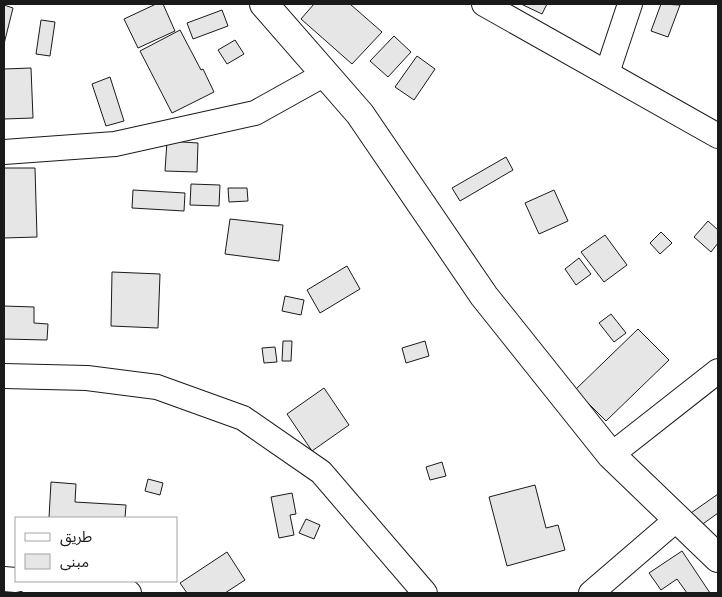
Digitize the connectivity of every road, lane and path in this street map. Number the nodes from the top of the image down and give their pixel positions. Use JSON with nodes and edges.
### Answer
{"nodes":[{"id":1,"x":264,"y":4,"type":"edge"},
{"id":2,"x":484,"y":4,"type":"edge"},
{"id":3,"x":630,"y":4,"type":"edge"},
{"id":4,"x":607,"y":73,"type":"junction"},
{"id":5,"x":326,"y":74,"type":"junction"},
{"id":6,"x":718,"y":136,"type":"edge"},
{"id":7,"x":4,"y":152,"type":"edge"},
{"id":8,"x":718,"y":370,"type":"edge"},
{"id":9,"x":4,"y":376,"type":"edge"},
{"id":10,"x":611,"y":455,"type":"junction"},
{"id":11,"x":677,"y":519,"type":"junction"},
{"id":12,"x":718,"y":558,"type":"edge"},
{"id":13,"x":46,"y":582,"type":"edge"},
{"id":14,"x":129,"y":593,"type":"edge"},
{"id":15,"x":425,"y":593,"type":"edge"},
{"id":16,"x":591,"y":593,"type":"edge"}],
"edges":[{"from":1,"to":5,"type":"street"},
{"from":2,"to":4,"type":"street"},
{"from":3,"to":4,"type":"street"},
{"from":4,"to":6,"type":"street"},
{"from":5,"to":7,"type":"street"},
{"from":5,"to":10,"type":"street"},
{"from":8,"to":10,"type":"street"},
{"from":9,"to":15,"type":"street"},
{"from":10,"to":11,"type":"street"},
{"from":11,"to":12,"type":"street"},
{"from":11,"to":16,"type":"street"},
{"from":13,"to":14,"type":"street"}]}
